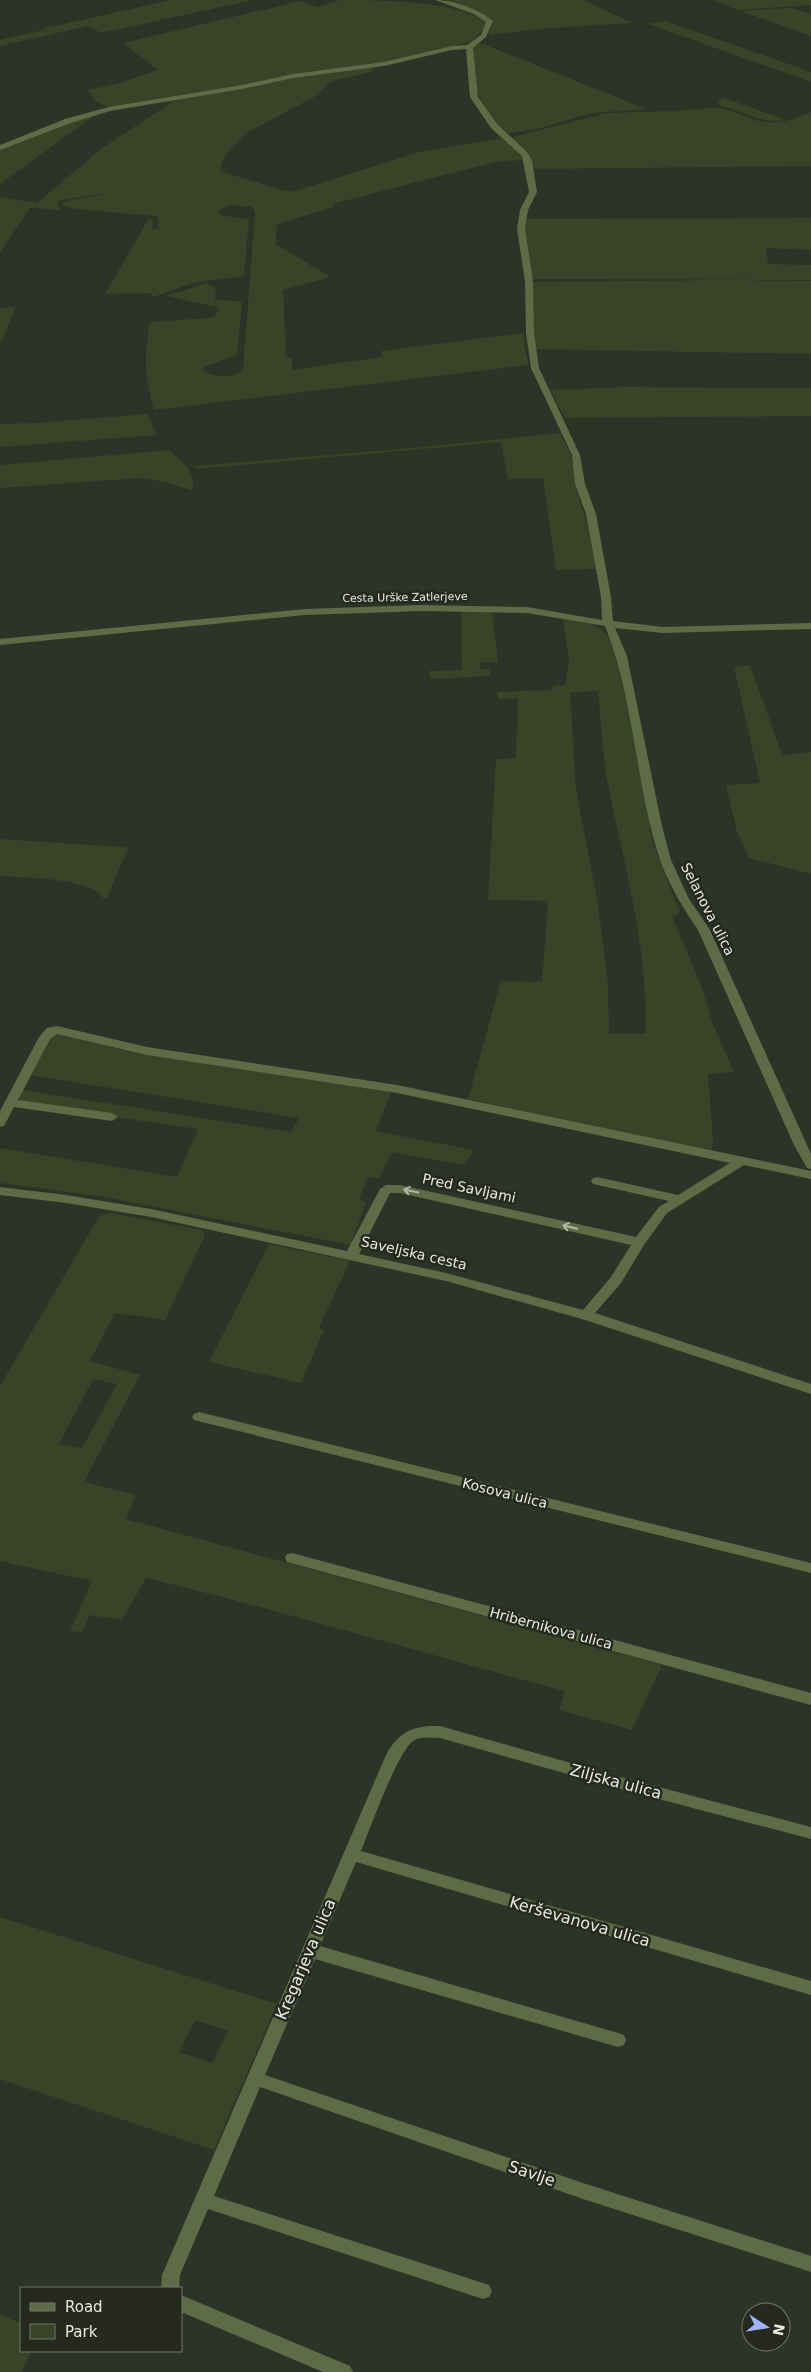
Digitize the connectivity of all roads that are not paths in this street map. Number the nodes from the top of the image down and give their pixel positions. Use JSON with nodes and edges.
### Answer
{"nodes":[{"id":1,"x":438,"y":0,"type":"edge"},
{"id":2,"x":469,"y":47,"type":"junction"},
{"id":3,"x":0,"y":148,"type":"edge"},
{"id":4,"x":609,"y":624,"type":"junction"},
{"id":5,"x":811,"y":626,"type":"edge"},
{"id":6,"x":0,"y":642,"type":"edge"},
{"id":7,"x":11,"y":1103,"type":"junction"},
{"id":8,"x":112,"y":1117,"type":"dead end"},
{"id":9,"x":0,"y":1124,"type":"edge"},
{"id":10,"x":742,"y":1161,"type":"junction"},
{"id":11,"x":811,"y":1165,"type":"edge"},
{"id":12,"x":811,"y":1174,"type":"edge"},
{"id":13,"x":597,"y":1180,"type":"dead end"},
{"id":14,"x":0,"y":1191,"type":"edge"},
{"id":15,"x":679,"y":1199,"type":"junction"},
{"id":16,"x":639,"y":1242,"type":"junction"},
{"id":17,"x":352,"y":1255,"type":"junction"},
{"id":18,"x":586,"y":1315,"type":"junction"},
{"id":19,"x":811,"y":1389,"type":"edge"},
{"id":20,"x":199,"y":1417,"type":"dead end"},
{"id":21,"x":292,"y":1558,"type":"dead end"},
{"id":22,"x":811,"y":1568,"type":"edge"},
{"id":23,"x":811,"y":1698,"type":"edge"},
{"id":24,"x":421,"y":1731,"type":"joint"},
{"id":25,"x":811,"y":1833,"type":"edge"},
{"id":26,"x":350,"y":1854,"type":"junction"},
{"id":27,"x":309,"y":1950,"type":"junction"},
{"id":28,"x":811,"y":1988,"type":"edge"},
{"id":29,"x":618,"y":2040,"type":"dead end"},
{"id":30,"x":254,"y":2078,"type":"junction"},
{"id":31,"x":203,"y":2200,"type":"junction"},
{"id":32,"x":811,"y":2264,"type":"edge"},
{"id":33,"x":170,"y":2287,"type":"edge"},
{"id":34,"x":483,"y":2291,"type":"dead end"},
{"id":35,"x":182,"y":2303,"type":"edge"},
{"id":36,"x":344,"y":2372,"type":"edge"}],
"edges":[{"from":1,"to":2,"type":"street"},
{"from":2,"to":3,"type":"street"},
{"from":2,"to":4,"type":"street","name":"Selanova ulica"},
{"from":4,"to":5,"type":"street","name":"Cesta Urške Zatlerjeve"},
{"from":4,"to":6,"type":"street","name":"Cesta Urške Zatlerjeve"},
{"from":4,"to":11,"type":"street","name":"Selanova ulica"},
{"from":7,"to":8,"type":"street"},
{"from":7,"to":9,"type":"street"},
{"from":7,"to":10,"type":"street"},
{"from":10,"to":12,"type":"street"},
{"from":10,"to":15,"type":"street"},
{"from":13,"to":15,"type":"street"},
{"from":14,"to":17,"type":"street","name":"Saveljska cesta"},
{"from":15,"to":16,"type":"street"},
{"from":16,"to":17,"type":"street","name":"Pred Savljami","one_way":true},
{"from":16,"to":18,"type":"street"},
{"from":17,"to":18,"type":"street","name":"Saveljska cesta"},
{"from":18,"to":19,"type":"street","name":"Saveljska cesta"},
{"from":20,"to":22,"type":"street","name":"Kosova ulica"},
{"from":21,"to":23,"type":"street","name":"Hribernikova ulica"},
{"from":24,"to":25,"type":"street","name":"Ziljska ulica"},
{"from":24,"to":26,"type":"street","name":"Kregarjeva ulica"},
{"from":26,"to":27,"type":"street","name":"Kregarjeva ulica"},
{"from":26,"to":28,"type":"street","name":"Kerševanova ulica"},
{"from":27,"to":29,"type":"street"},
{"from":27,"to":30,"type":"street","name":"Kregarjeva ulica"},
{"from":30,"to":31,"type":"street","name":"Kregarjeva ulica"},
{"from":30,"to":32,"type":"street","name":"Savlje"},
{"from":31,"to":33,"type":"street","name":"Kregarjeva ulica"},
{"from":31,"to":34,"type":"street"},
{"from":35,"to":36,"type":"street"}]}
